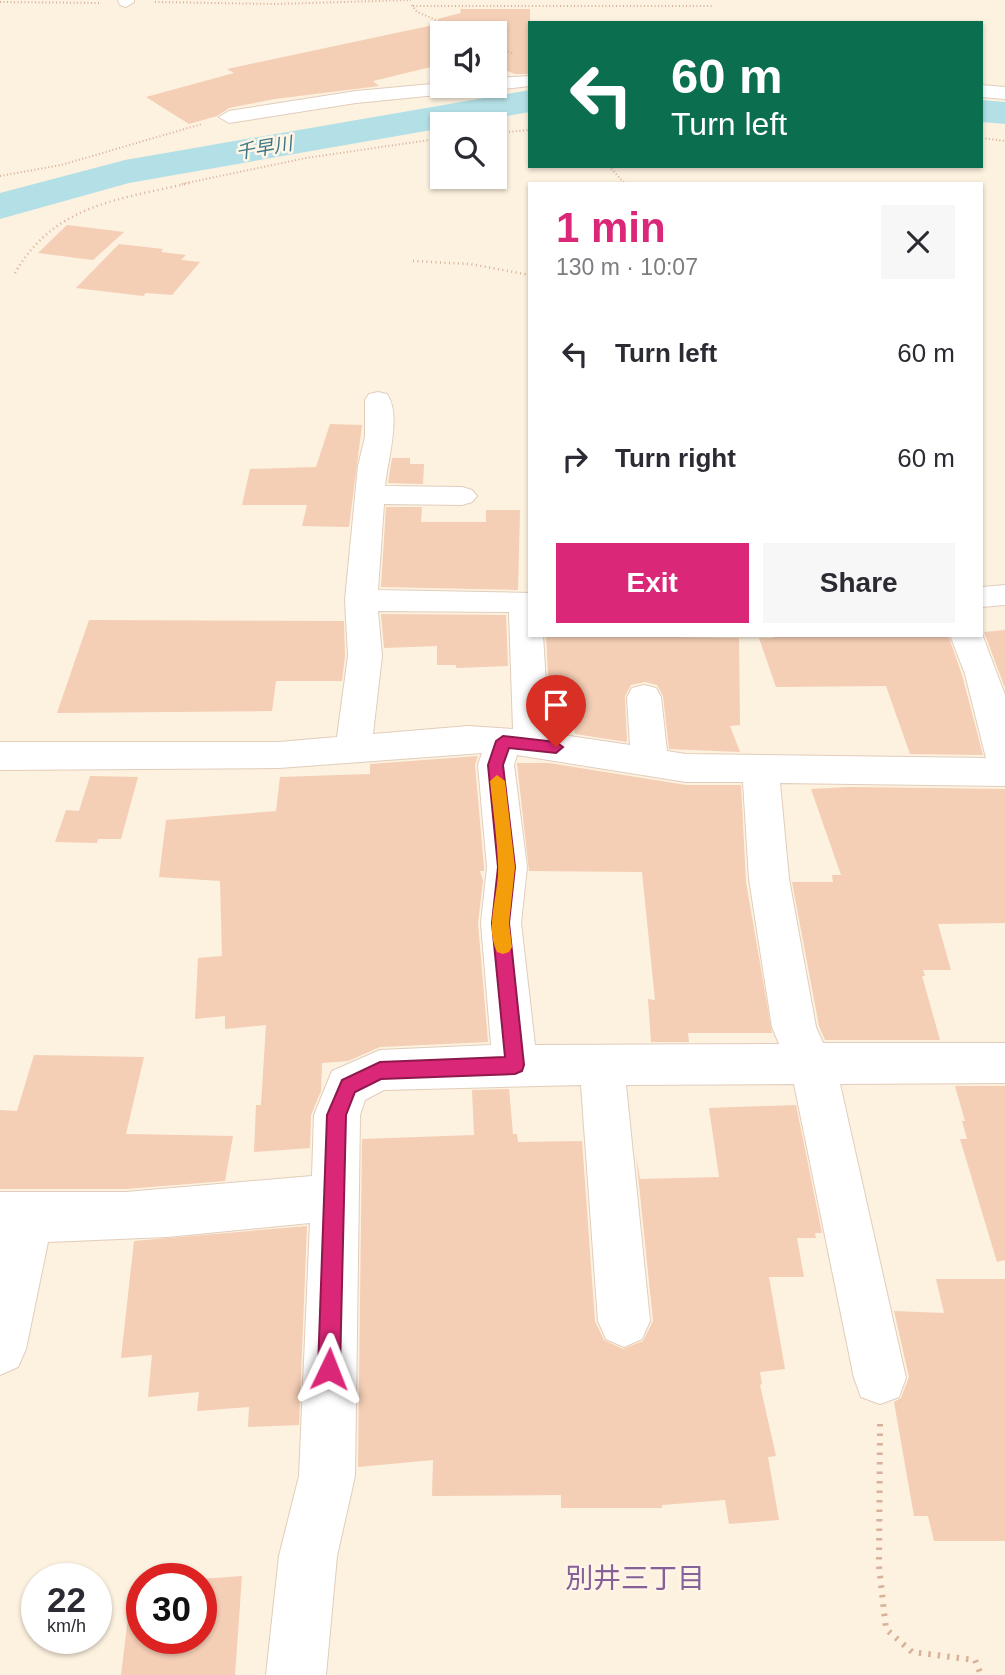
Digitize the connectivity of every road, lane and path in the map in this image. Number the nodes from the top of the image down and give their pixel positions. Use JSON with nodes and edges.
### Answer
{"nodes":[{"id":1,"x":689,"y":0,"type":"edge"},
{"id":2,"x":126,"y":1,"type":"edge"},
{"id":3,"x":410,"y":1,"type":"edge"},
{"id":4,"x":0,"y":2,"type":"edge"},
{"id":5,"x":413,"y":6,"type":"junction"},
{"id":6,"x":692,"y":6,"type":"junction"},
{"id":7,"x":712,"y":6,"type":"dead end"},
{"id":8,"x":438,"y":21,"type":"edge"},
{"id":9,"x":528,"y":81,"type":"edge"},
{"id":10,"x":507,"y":82,"type":"edge"},
{"id":11,"x":430,"y":90,"type":"edge"},
{"id":12,"x":983,"y":91,"type":"edge"},
{"id":13,"x":1005,"y":93,"type":"edge"},
{"id":14,"x":229,"y":117,"type":"joint"},
{"id":15,"x":528,"y":130,"type":"edge"},
{"id":16,"x":507,"y":132,"type":"edge"},
{"id":17,"x":983,"y":138,"type":"edge"},
{"id":18,"x":430,"y":140,"type":"edge"},
{"id":19,"x":1005,"y":141,"type":"edge"},
{"id":20,"x":611,"y":168,"type":"edge"},
{"id":21,"x":0,"y":176,"type":"edge"},
{"id":22,"x":623,"y":182,"type":"edge"},
{"id":23,"x":413,"y":261,"type":"dead end"},
{"id":24,"x":15,"y":273,"type":"dead end"},
{"id":25,"x":528,"y":275,"type":"edge"},
{"id":26,"x":378,"y":401,"type":"dead end"},
{"id":27,"x":370,"y":495,"type":"junction"},
{"id":28,"x":462,"y":496,"type":"dead end"},
{"id":29,"x":1005,"y":596,"type":"edge"},
{"id":30,"x":983,"y":597,"type":"edge"},
{"id":31,"x":361,"y":600,"type":"junction"},
{"id":32,"x":967,"y":637,"type":"edge"},
{"id":33,"x":644,"y":697,"type":"dead end"},
{"id":34,"x":517,"y":742,"type":"junction"},
{"id":35,"x":353,"y":749,"type":"junction"},
{"id":36,"x":0,"y":757,"type":"edge"},
{"id":37,"x":1005,"y":761,"type":"edge"},
{"id":38,"x":650,"y":763,"type":"junction"},
{"id":39,"x":760,"y":770,"type":"junction"},
{"id":40,"x":1005,"y":772,"type":"edge"},
{"id":41,"x":807,"y":1062,"type":"junction"},
{"id":42,"x":1005,"y":1062,"type":"edge"},
{"id":43,"x":602,"y":1064,"type":"junction"},
{"id":44,"x":515,"y":1065,"type":"junction"},
{"id":45,"x":334,"y":1196,"type":"junction"},
{"id":46,"x":14,"y":1217,"type":"edge"},
{"id":47,"x":624,"y":1321,"type":"dead end"},
{"id":48,"x":0,"y":1349,"type":"edge"},
{"id":49,"x":880,"y":1378,"type":"joint"},
{"id":50,"x":296,"y":1675,"type":"edge"},
{"id":51,"x":981,"y":1675,"type":"edge"}],
"edges":[{"from":1,"to":6,"type":"path"},
{"from":2,"to":3,"type":"path"},
{"from":2,"to":4,"type":"path"},
{"from":3,"to":5,"type":"path"},
{"from":5,"to":6,"type":"path"},
{"from":5,"to":8,"type":"path"},
{"from":6,"to":7,"type":"path"},
{"from":9,"to":10,"type":"street"},
{"from":11,"to":14,"type":"street"},
{"from":12,"to":13,"type":"street"},
{"from":14,"to":21,"type":"path"},
{"from":15,"to":16,"type":"path"},
{"from":17,"to":19,"type":"path"},
{"from":18,"to":24,"type":"path"},
{"from":20,"to":22,"type":"path"},
{"from":23,"to":25,"type":"path"},
{"from":26,"to":27,"type":"street"},
{"from":27,"to":28,"type":"street"},
{"from":27,"to":31,"type":"street"},
{"from":29,"to":30,"type":"street"},
{"from":31,"to":34,"type":"street"},
{"from":31,"to":35,"type":"street"},
{"from":32,"to":37,"type":"street"},
{"from":33,"to":38,"type":"street"},
{"from":34,"to":35,"type":"street"},
{"from":34,"to":38,"type":"street"},
{"from":34,"to":44,"type":"street"},
{"from":35,"to":36,"type":"street"},
{"from":38,"to":39,"type":"street"},
{"from":39,"to":40,"type":"street"},
{"from":39,"to":41,"type":"street"},
{"from":41,"to":42,"type":"street"},
{"from":41,"to":43,"type":"street"},
{"from":41,"to":49,"type":"street"},
{"from":43,"to":44,"type":"street"},
{"from":43,"to":47,"type":"street"},
{"from":44,"to":45,"type":"street"},
{"from":45,"to":46,"type":"street"},
{"from":45,"to":50,"type":"street"},
{"from":46,"to":48,"type":"street"},
{"from":49,"to":51,"type":"path"}]}
